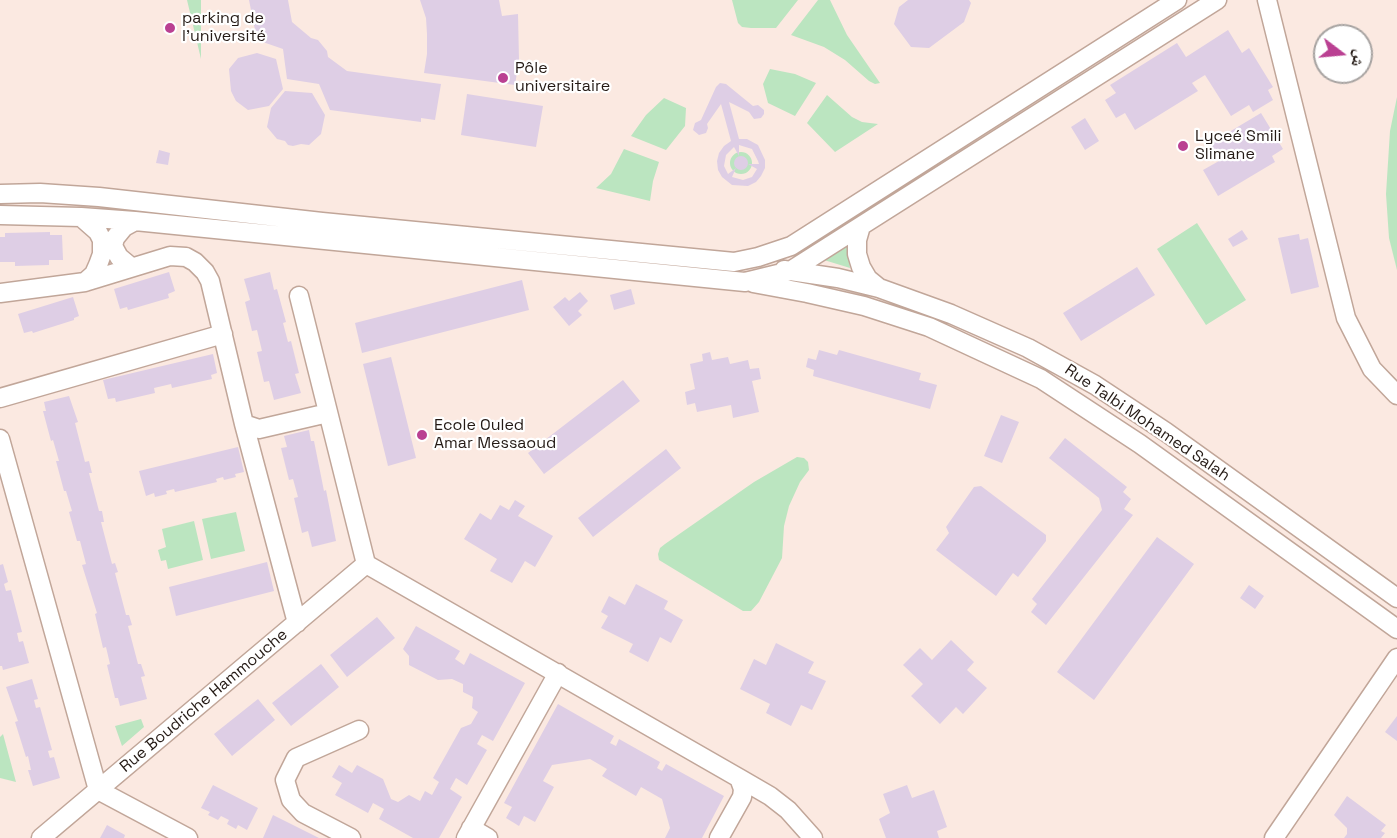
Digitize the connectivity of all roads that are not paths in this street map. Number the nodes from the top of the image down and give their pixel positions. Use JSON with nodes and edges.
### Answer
{"nodes":[{"id":1,"x":1177,"y":0,"type":"edge"},
{"id":2,"x":1217,"y":0,"type":"edge"},
{"id":3,"x":1267,"y":0,"type":"edge"},
{"id":4,"x":0,"y":194,"type":"edge"},
{"id":5,"x":0,"y":215,"type":"edge"},
{"id":6,"x":81,"y":217,"type":"junction"},
{"id":7,"x":135,"y":221,"type":"junction"},
{"id":8,"x":861,"y":226,"type":"junction"},
{"id":9,"x":791,"y":246,"type":"junction"},
{"id":10,"x":109,"y":255,"type":"junction"},
{"id":11,"x":734,"y":262,"type":"junction"},
{"id":12,"x":130,"y":267,"type":"junction"},
{"id":13,"x":789,"y":271,"type":"junction"},
{"id":14,"x":85,"y":282,"type":"junction"},
{"id":15,"x":746,"y":282,"type":"junction"},
{"id":16,"x":879,"y":288,"type":"junction"},
{"id":17,"x":0,"y":293,"type":"edge"},
{"id":18,"x":816,"y":295,"type":"junction"},
{"id":19,"x":299,"y":296,"type":"dead end"},
{"id":20,"x":223,"y":334,"type":"junction"},
{"id":21,"x":1397,"y":395,"type":"edge"},
{"id":22,"x":0,"y":398,"type":"edge"},
{"id":23,"x":328,"y":413,"type":"junction"},
{"id":24,"x":244,"y":424,"type":"junction"},
{"id":25,"x":0,"y":439,"type":"edge"},
{"id":26,"x":366,"y":564,"type":"junction"},
{"id":27,"x":1397,"y":598,"type":"edge"},
{"id":28,"x":297,"y":622,"type":"junction"},
{"id":29,"x":1397,"y":629,"type":"edge"},
{"id":30,"x":1397,"y":658,"type":"edge"},
{"id":31,"x":558,"y":673,"type":"junction"},
{"id":32,"x":359,"y":730,"type":"dead end"},
{"id":33,"x":739,"y":778,"type":"junction"},
{"id":34,"x":99,"y":790,"type":"junction"},
{"id":35,"x":742,"y":797,"type":"junction"},
{"id":36,"x":773,"y":798,"type":"junction"},
{"id":37,"x":468,"y":833,"type":"edge"},
{"id":38,"x":41,"y":838,"type":"edge"},
{"id":39,"x":188,"y":838,"type":"edge"},
{"id":40,"x":351,"y":838,"type":"edge"},
{"id":41,"x":488,"y":838,"type":"edge"},
{"id":42,"x":718,"y":838,"type":"edge"},
{"id":43,"x":813,"y":838,"type":"edge"},
{"id":44,"x":1274,"y":838,"type":"edge"}],
"edges":[{"from":1,"to":9,"type":"street"},
{"from":2,"to":8,"type":"street"},
{"from":3,"to":21,"type":"street"},
{"from":4,"to":11,"type":"street"},
{"from":5,"to":6,"type":"street","name":"Rue Talbi Mohamed Salah"},
{"from":6,"to":7,"type":"street","name":"Rue Talbi Mohamed Salah"},
{"from":6,"to":10,"type":"street"},
{"from":7,"to":10,"type":"street"},
{"from":7,"to":15,"type":"street","name":"Rue Talbi Mohamed Salah"},
{"from":8,"to":13,"type":"street"},
{"from":8,"to":16,"type":"street"},
{"from":9,"to":11,"type":"street"},
{"from":9,"to":13,"type":"street"},
{"from":10,"to":12,"type":"street"},
{"from":10,"to":12,"type":"street"},
{"from":10,"to":14,"type":"street"},
{"from":10,"to":14,"type":"street"},
{"from":11,"to":13,"type":"street","name":"Rue Talbi Mohamed Salah"},
{"from":12,"to":20,"type":"street"},
{"from":13,"to":15,"type":"street"},
{"from":13,"to":16,"type":"street","name":"Rue Talbi Mohamed Salah"},
{"from":13,"to":18,"type":"street"},
{"from":14,"to":17,"type":"street"},
{"from":15,"to":18,"type":"street","name":"Rue Talbi Mohamed Salah"},
{"from":16,"to":27,"type":"street","name":"Rue Talbi Mohamed Salah"},
{"from":18,"to":29,"type":"street","name":"Rue Talbi Mohamed Salah"},
{"from":19,"to":23,"type":"street"},
{"from":20,"to":22,"type":"street"},
{"from":20,"to":24,"type":"street"},
{"from":23,"to":24,"type":"street"},
{"from":23,"to":26,"type":"street"},
{"from":24,"to":28,"type":"street"},
{"from":25,"to":34,"type":"street"},
{"from":26,"to":28,"type":"street","name":"Rue Boudriche Hammouche"},
{"from":26,"to":31,"type":"street"},
{"from":28,"to":34,"type":"street","name":"Rue Boudriche Hammouche"},
{"from":30,"to":44,"type":"street"},
{"from":31,"to":33,"type":"street"},
{"from":31,"to":37,"type":"street"},
{"from":32,"to":40,"type":"street"},
{"from":33,"to":35,"type":"street"},
{"from":33,"to":36,"type":"street"},
{"from":34,"to":38,"type":"street","name":"Rue Boudriche Hammouche"},
{"from":34,"to":39,"type":"street"},
{"from":35,"to":36,"type":"street"},
{"from":35,"to":42,"type":"street"},
{"from":36,"to":43,"type":"street"},
{"from":37,"to":41,"type":"street"}]}
